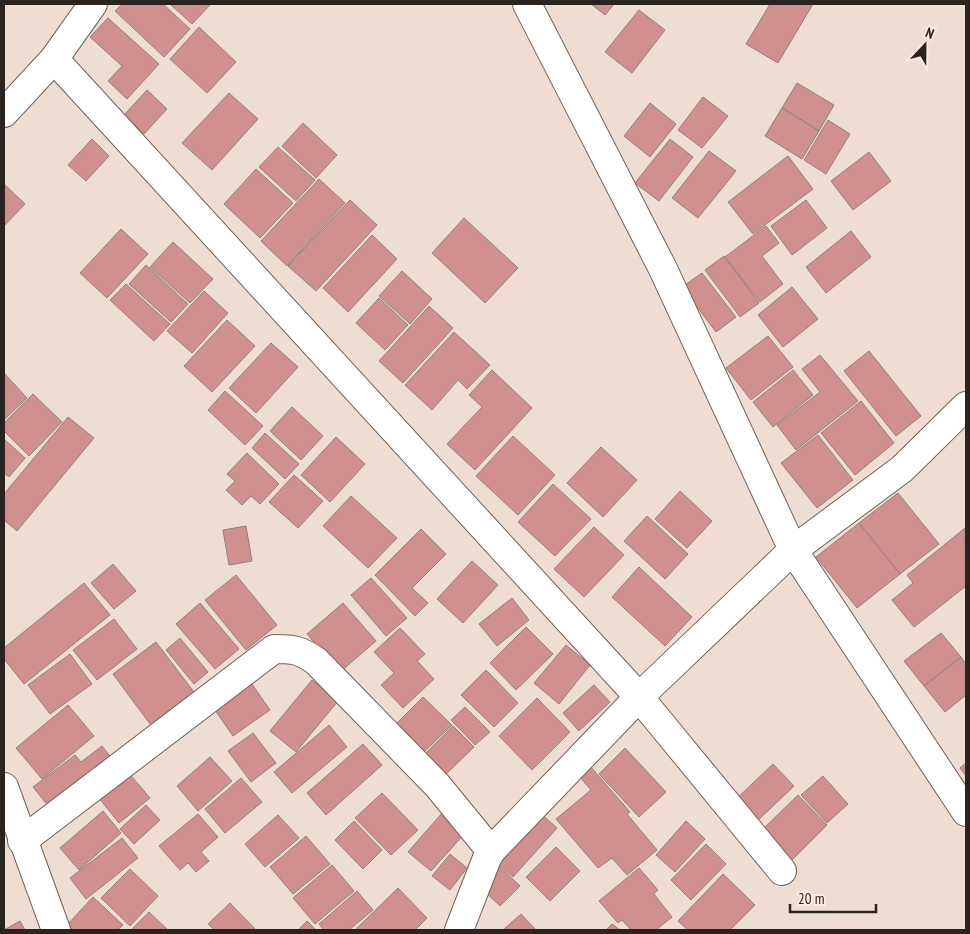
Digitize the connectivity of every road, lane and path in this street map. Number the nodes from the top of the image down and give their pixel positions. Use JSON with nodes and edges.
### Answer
{"nodes":[{"id":1,"x":93,"y":4,"type":"edge"},
{"id":2,"x":527,"y":4,"type":"edge"},
{"id":3,"x":54,"y":59,"type":"junction"},
{"id":4,"x":4,"y":113,"type":"edge"},
{"id":5,"x":966,"y":406,"type":"edge"},
{"id":6,"x":793,"y":550,"type":"junction"},
{"id":7,"x":639,"y":697,"type":"junction"},
{"id":8,"x":4,"y":787,"type":"edge"},
{"id":9,"x":966,"y":812,"type":"edge"},
{"id":10,"x":22,"y":841,"type":"junction"},
{"id":11,"x":492,"y":851,"type":"junction"},
{"id":12,"x":782,"y":871,"type":"dead end"},
{"id":13,"x":56,"y":930,"type":"edge"},
{"id":14,"x":459,"y":930,"type":"edge"}],
"edges":[{"from":1,"to":3,"type":"street"},
{"from":2,"to":6,"type":"street"},
{"from":3,"to":4,"type":"street"},
{"from":3,"to":7,"type":"street"},
{"from":5,"to":6,"type":"street"},
{"from":6,"to":7,"type":"street"},
{"from":6,"to":9,"type":"street"},
{"from":7,"to":11,"type":"street"},
{"from":7,"to":12,"type":"street"},
{"from":8,"to":10,"type":"street"},
{"from":10,"to":11,"type":"street"},
{"from":10,"to":13,"type":"street"},
{"from":11,"to":14,"type":"street"}]}
